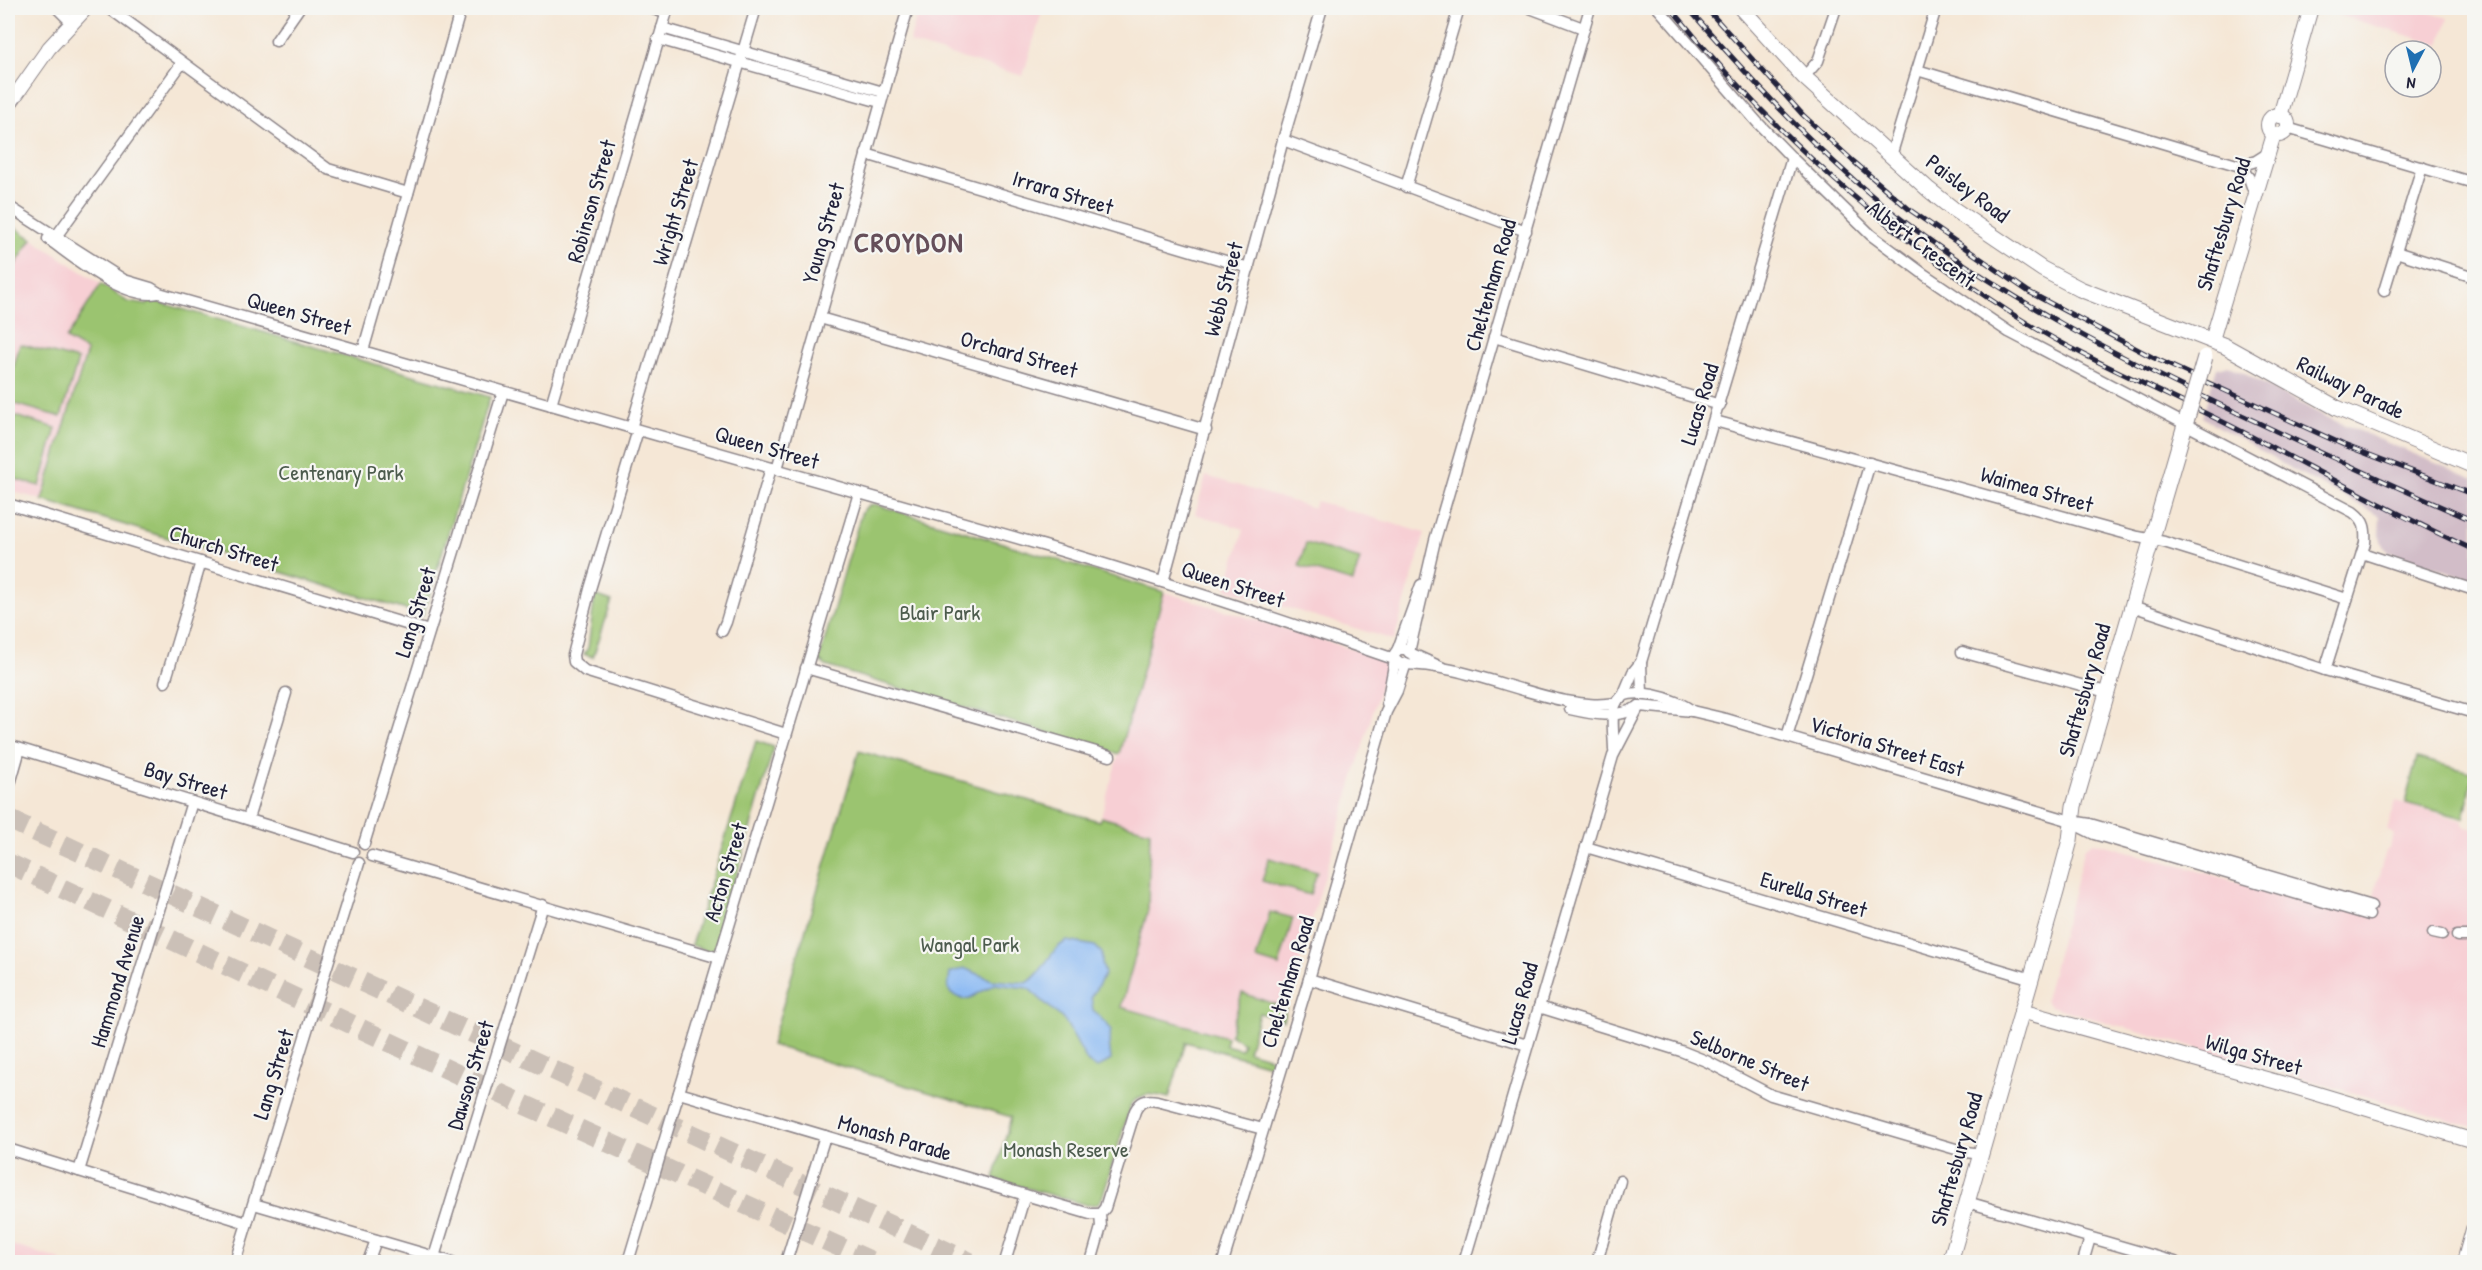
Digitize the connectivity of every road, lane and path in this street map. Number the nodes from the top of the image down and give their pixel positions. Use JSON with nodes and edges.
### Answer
{"nodes":[{"id":1,"x":57,"y":8,"type":"edge"},
{"id":2,"x":86,"y":8,"type":"edge"},
{"id":3,"x":109,"y":8,"type":"edge"},
{"id":4,"x":299,"y":8,"type":"edge"},
{"id":5,"x":460,"y":8,"type":"edge"},
{"id":6,"x":650,"y":8,"type":"edge"},
{"id":7,"x":756,"y":8,"type":"edge"},
{"id":8,"x":908,"y":8,"type":"edge"},
{"id":9,"x":1322,"y":8,"type":"edge"},
{"id":10,"x":1459,"y":8,"type":"edge"},
{"id":11,"x":1530,"y":8,"type":"edge"},
{"id":12,"x":1590,"y":8,"type":"edge"},
{"id":13,"x":1658,"y":8,"type":"edge"},
{"id":14,"x":1741,"y":8,"type":"edge"},
{"id":15,"x":1836,"y":8,"type":"edge"},
{"id":16,"x":1936,"y":8,"type":"edge"},
{"id":17,"x":2311,"y":8,"type":"edge"},
{"id":18,"x":667,"y":10,"type":"edge"},
{"id":19,"x":70,"y":19,"type":"edge"},
{"id":20,"x":1584,"y":28,"type":"junction"},
{"id":21,"x":660,"y":34,"type":"junction"},
{"id":22,"x":276,"y":41,"type":"dead end"},
{"id":23,"x":742,"y":56,"type":"junction"},
{"id":24,"x":182,"y":63,"type":"junction"},
{"id":25,"x":1917,"y":70,"type":"junction"},
{"id":26,"x":1804,"y":77,"type":"junction"},
{"id":27,"x":882,"y":97,"type":"junction"},
{"id":28,"x":8,"y":106,"type":"edge"},
{"id":29,"x":2280,"y":116,"type":"junction"},
{"id":30,"x":2288,"y":128,"type":"junction"},
{"id":31,"x":2274,"y":134,"type":"junction"},
{"id":32,"x":1283,"y":140,"type":"junction"},
{"id":33,"x":866,"y":154,"type":"junction"},
{"id":34,"x":2267,"y":154,"type":"junction"},
{"id":35,"x":1891,"y":156,"type":"junction"},
{"id":36,"x":1792,"y":158,"type":"junction"},
{"id":37,"x":2240,"y":166,"type":"junction"},
{"id":38,"x":2422,"y":167,"type":"junction"},
{"id":39,"x":2475,"y":183,"type":"edge"},
{"id":40,"x":1406,"y":187,"type":"junction"},
{"id":41,"x":408,"y":193,"type":"junction"},
{"id":42,"x":2255,"y":195,"type":"junction"},
{"id":43,"x":8,"y":207,"type":"edge"},
{"id":44,"x":8,"y":213,"type":"edge"},
{"id":45,"x":1526,"y":231,"type":"junction"},
{"id":46,"x":54,"y":239,"type":"junction"},
{"id":47,"x":2396,"y":252,"type":"junction"},
{"id":48,"x":1249,"y":268,"type":"junction"},
{"id":49,"x":2475,"y":277,"type":"edge"},
{"id":50,"x":2384,"y":291,"type":"dead end"},
{"id":51,"x":820,"y":318,"type":"junction"},
{"id":52,"x":1494,"y":337,"type":"junction"},
{"id":53,"x":2212,"y":340,"type":"junction"},
{"id":54,"x":363,"y":351,"type":"junction"},
{"id":55,"x":503,"y":392,"type":"junction"},
{"id":56,"x":551,"y":405,"type":"junction"},
{"id":57,"x":1720,"y":405,"type":"junction"},
{"id":58,"x":2186,"y":420,"type":"junction"},
{"id":59,"x":1715,"y":421,"type":"junction"},
{"id":60,"x":635,"y":429,"type":"junction"},
{"id":61,"x":1206,"y":430,"type":"junction"},
{"id":62,"x":1870,"y":463,"type":"junction"},
{"id":63,"x":2475,"y":466,"type":"edge"},
{"id":64,"x":774,"y":469,"type":"junction"},
{"id":65,"x":859,"y":493,"type":"junction"},
{"id":66,"x":8,"y":504,"type":"edge"},
{"id":67,"x":2151,"y":539,"type":"junction"},
{"id":68,"x":2362,"y":553,"type":"junction"},
{"id":69,"x":201,"y":562,"type":"junction"},
{"id":70,"x":1163,"y":582,"type":"junction"},
{"id":71,"x":2475,"y":590,"type":"edge"},
{"id":72,"x":2347,"y":599,"type":"junction"},
{"id":73,"x":2132,"y":606,"type":"junction"},
{"id":74,"x":429,"y":631,"type":"junction"},
{"id":75,"x":722,"y":631,"type":"dead end"},
{"id":76,"x":1962,"y":652,"type":"dead end"},
{"id":77,"x":1402,"y":656,"type":"junction"},
{"id":78,"x":1641,"y":662,"type":"junction"},
{"id":79,"x":806,"y":668,"type":"junction"},
{"id":80,"x":2325,"y":670,"type":"junction"},
{"id":81,"x":165,"y":682,"type":"dead end"},
{"id":82,"x":2106,"y":692,"type":"junction"},
{"id":83,"x":286,"y":693,"type":"dead end"},
{"id":84,"x":1640,"y":701,"type":"junction"},
{"id":85,"x":1618,"y":707,"type":"junction"},
{"id":86,"x":2475,"y":713,"type":"edge"},
{"id":87,"x":786,"y":734,"type":"junction"},
{"id":88,"x":1787,"y":737,"type":"junction"},
{"id":89,"x":8,"y":745,"type":"edge"},
{"id":90,"x":20,"y":749,"type":"junction"},
{"id":91,"x":1110,"y":756,"type":"dead end"},
{"id":92,"x":1613,"y":756,"type":"junction"},
{"id":93,"x":8,"y":791,"type":"edge"},
{"id":94,"x":192,"y":802,"type":"junction"},
{"id":95,"x":248,"y":819,"type":"junction"},
{"id":96,"x":2071,"y":821,"type":"junction"},
{"id":97,"x":364,"y":844,"type":"junction"},
{"id":98,"x":1586,"y":847,"type":"junction"},
{"id":99,"x":353,"y":852,"type":"junction"},
{"id":100,"x":372,"y":856,"type":"junction"},
{"id":101,"x":359,"y":863,"type":"junction"},
{"id":102,"x":543,"y":905,"type":"junction"},
{"id":103,"x":2370,"y":910,"type":"dead end"},
{"id":104,"x":2457,"y":936,"type":"dead end"},
{"id":105,"x":2475,"y":936,"type":"edge"},
{"id":106,"x":719,"y":958,"type":"junction"},
{"id":107,"x":2032,"y":979,"type":"junction"},
{"id":108,"x":1309,"y":980,"type":"junction"},
{"id":109,"x":1539,"y":1008,"type":"junction"},
{"id":110,"x":2021,"y":1011,"type":"junction"},
{"id":111,"x":1527,"y":1045,"type":"junction"},
{"id":112,"x":679,"y":1093,"type":"junction"},
{"id":113,"x":1263,"y":1129,"type":"junction"},
{"id":114,"x":825,"y":1136,"type":"junction"},
{"id":115,"x":2475,"y":1141,"type":"edge"},
{"id":116,"x":8,"y":1149,"type":"edge"},
{"id":117,"x":1981,"y":1154,"type":"junction"},
{"id":118,"x":80,"y":1171,"type":"junction"},
{"id":119,"x":1620,"y":1181,"type":"dead end"},
{"id":120,"x":1025,"y":1195,"type":"junction"},
{"id":121,"x":1967,"y":1202,"type":"junction"},
{"id":122,"x":254,"y":1204,"type":"junction"},
{"id":123,"x":1100,"y":1214,"type":"junction"},
{"id":124,"x":247,"y":1223,"type":"junction"},
{"id":125,"x":2475,"y":1226,"type":"edge"},
{"id":126,"x":2090,"y":1238,"type":"junction"},
{"id":127,"x":375,"y":1240,"type":"junction"},
{"id":128,"x":434,"y":1257,"type":"junction"},
{"id":129,"x":236,"y":1263,"type":"edge"},
{"id":130,"x":368,"y":1263,"type":"edge"},
{"id":131,"x":452,"y":1263,"type":"edge"},
{"id":132,"x":628,"y":1263,"type":"edge"},
{"id":133,"x":786,"y":1263,"type":"edge"},
{"id":134,"x":1005,"y":1263,"type":"edge"},
{"id":135,"x":1091,"y":1263,"type":"edge"},
{"id":136,"x":1223,"y":1263,"type":"edge"},
{"id":137,"x":1464,"y":1263,"type":"edge"},
{"id":138,"x":1597,"y":1263,"type":"edge"},
{"id":139,"x":1950,"y":1263,"type":"edge"},
{"id":140,"x":2083,"y":1263,"type":"edge"},
{"id":141,"x":2175,"y":1263,"type":"edge"},
{"id":142,"x":2464,"y":1263,"type":"edge"}],
"edges":[{"from":1,"to":19,"type":"street"},
{"from":2,"to":19,"type":"street"},
{"from":3,"to":24,"type":"street"},
{"from":4,"to":22,"type":"street"},
{"from":5,"to":41,"type":"street"},
{"from":6,"to":18,"type":"street"},
{"from":7,"to":23,"type":"street","name":"Wright Street"},
{"from":8,"to":27,"type":"street","name":"Young Street"},
{"from":9,"to":32,"type":"street","name":"Webb Street"},
{"from":10,"to":40,"type":"street"},
{"from":11,"to":20,"type":"street"},
{"from":12,"to":20,"type":"street","name":"Cheltenham Road"},
{"from":13,"to":36,"type":"street","name":"Albert Crescent"},
{"from":14,"to":26,"type":"main road","name":"Paisley Road"},
{"from":15,"to":26,"type":"street"},
{"from":16,"to":25,"type":"street"},
{"from":17,"to":29,"type":"street"},
{"from":18,"to":21,"type":"street","name":"Robinson Street"},
{"from":19,"to":28,"type":"street"},
{"from":20,"to":45,"type":"street","name":"Cheltenham Road"},
{"from":21,"to":23,"type":"street"},
{"from":21,"to":56,"type":"street","name":"Robinson Street"},
{"from":23,"to":27,"type":"street"},
{"from":23,"to":60,"type":"street","name":"Wright Street"},
{"from":24,"to":41,"type":"street"},
{"from":24,"to":46,"type":"street"},
{"from":25,"to":35,"type":"street"},
{"from":25,"to":37,"type":"street"},
{"from":26,"to":35,"type":"main road","name":"Paisley Road"},
{"from":27,"to":33,"type":"street","name":"Young Street"},
{"from":29,"to":30,"type":"street"},
{"from":29,"to":31,"type":"street"},
{"from":30,"to":31,"type":"street"},
{"from":30,"to":38,"type":"street"},
{"from":31,"to":34,"type":"street","name":"Shaftesbury Road"},
{"from":32,"to":40,"type":"street"},
{"from":32,"to":48,"type":"street","name":"Webb Street"},
{"from":33,"to":48,"type":"street","name":"Irrara Street"},
{"from":33,"to":51,"type":"street","name":"Young Street"},
{"from":34,"to":37,"type":"street"},
{"from":34,"to":42,"type":"street","name":"Shaftesbury Road"},
{"from":35,"to":53,"type":"main road","name":"Paisley Road"},
{"from":36,"to":57,"type":"street","name":"Lucas Road"},
{"from":36,"to":58,"type":"street","name":"Albert Crescent"},
{"from":37,"to":42,"type":"street"},
{"from":38,"to":39,"type":"street"},
{"from":38,"to":47,"type":"street"},
{"from":40,"to":45,"type":"street"},
{"from":41,"to":54,"type":"street"},
{"from":42,"to":53,"type":"street","name":"Shaftesbury Road"},
{"from":43,"to":46,"type":"street","name":"Queen Street"},
{"from":44,"to":46,"type":"street","name":"Queen Street"},
{"from":45,"to":52,"type":"street","name":"Cheltenham Road"},
{"from":46,"to":54,"type":"street","name":"Queen Street"},
{"from":47,"to":49,"type":"street"},
{"from":47,"to":50,"type":"street"},
{"from":48,"to":61,"type":"street","name":"Webb Street"},
{"from":51,"to":61,"type":"street","name":"Orchard Street"},
{"from":51,"to":64,"type":"street","name":"Young Street"},
{"from":52,"to":57,"type":"street"},
{"from":52,"to":77,"type":"street","name":"Cheltenham Road"},
{"from":53,"to":58,"type":"main road","name":"Shaftesbury Road","bridge":true},
{"from":53,"to":63,"type":"main road","name":"Railway Parade"},
{"from":54,"to":55,"type":"street","name":"Queen Street"},
{"from":55,"to":56,"type":"street","name":"Queen Street"},
{"from":55,"to":74,"type":"street","name":"Lang Street"},
{"from":56,"to":60,"type":"street","name":"Queen Street"},
{"from":57,"to":59,"type":"street","name":"Lucas Road"},
{"from":58,"to":67,"type":"main road","name":"Shaftesbury Road"},
{"from":58,"to":68,"type":"street","name":"Albert Crescent"},
{"from":59,"to":62,"type":"street","name":"Waimea Street"},
{"from":59,"to":78,"type":"street","name":"Lucas Road"},
{"from":60,"to":64,"type":"street","name":"Queen Street"},
{"from":60,"to":87,"type":"street","name":"Wright Street"},
{"from":61,"to":70,"type":"street","name":"Webb Street"},
{"from":62,"to":67,"type":"street","name":"Waimea Street"},
{"from":62,"to":88,"type":"street"},
{"from":64,"to":65,"type":"street","name":"Queen Street"},
{"from":64,"to":75,"type":"street","name":"Young Street"},
{"from":65,"to":70,"type":"street","name":"Queen Street"},
{"from":65,"to":79,"type":"street","name":"Acton Street"},
{"from":66,"to":69,"type":"street","name":"Church Street"},
{"from":67,"to":72,"type":"street","name":"Waimea Street"},
{"from":67,"to":73,"type":"main road","name":"Shaftesbury Road"},
{"from":68,"to":71,"type":"street"},
{"from":68,"to":72,"type":"street","name":"Albert Crescent"},
{"from":69,"to":74,"type":"street","name":"Church Street"},
{"from":69,"to":81,"type":"street"},
{"from":70,"to":77,"type":"street","name":"Queen Street"},
{"from":72,"to":80,"type":"street","name":"Albert Crescent"},
{"from":73,"to":80,"type":"street"},
{"from":73,"to":82,"type":"main road","name":"Shaftesbury Road"},
{"from":74,"to":97,"type":"street","name":"Lang Street"},
{"from":76,"to":82,"type":"street"},
{"from":77,"to":85,"type":"street","name":"Queen Street"},
{"from":77,"to":108,"type":"street","name":"Cheltenham Road"},
{"from":78,"to":84,"type":"street","name":"Lucas Road"},
{"from":78,"to":85,"type":"street","name":"Lucas Road"},
{"from":79,"to":87,"type":"street","name":"Acton Street"},
{"from":79,"to":91,"type":"street"},
{"from":80,"to":86,"type":"street"},
{"from":82,"to":96,"type":"main road","name":"Shaftesbury Road"},
{"from":83,"to":95,"type":"street"},
{"from":84,"to":85,"type":"street"},
{"from":84,"to":85,"type":"street"},
{"from":84,"to":88,"type":"street","name":"Victoria Street East"},
{"from":84,"to":92,"type":"street","name":"Lucas Road"},
{"from":85,"to":92,"type":"street","name":"Lucas Road"},
{"from":87,"to":106,"type":"street","name":"Acton Street"},
{"from":88,"to":96,"type":"street","name":"Victoria Street East"},
{"from":89,"to":90,"type":"street","name":"Bay Street"},
{"from":90,"to":93,"type":"street"},
{"from":90,"to":94,"type":"street","name":"Bay Street"},
{"from":92,"to":98,"type":"street","name":"Lucas Road"},
{"from":94,"to":95,"type":"street","name":"Bay Street"},
{"from":94,"to":118,"type":"street","name":"Hammond Avenue"},
{"from":95,"to":99,"type":"street","name":"Bay Street"},
{"from":96,"to":103,"type":"street","name":"Victoria Street East"},
{"from":96,"to":107,"type":"main road","name":"Shaftesbury Road"},
{"from":97,"to":99,"type":"street"},
{"from":97,"to":100,"type":"street"},
{"from":98,"to":107,"type":"street","name":"Eurella Street"},
{"from":98,"to":109,"type":"street","name":"Lucas Road"},
{"from":99,"to":101,"type":"street"},
{"from":100,"to":101,"type":"street"},
{"from":100,"to":102,"type":"street"},
{"from":101,"to":122,"type":"street","name":"Lang Street"},
{"from":102,"to":106,"type":"street"},
{"from":102,"to":128,"type":"street","name":"Dawson Street"},
{"from":104,"to":105,"type":"street"},
{"from":106,"to":112,"type":"street","name":"Acton Street"},
{"from":107,"to":110,"type":"main road","name":"Shaftesbury Road"},
{"from":108,"to":111,"type":"street"},
{"from":108,"to":113,"type":"street","name":"Cheltenham Road"},
{"from":109,"to":111,"type":"street","name":"Lucas Road"},
{"from":109,"to":117,"type":"street","name":"Selborne Street"},
{"from":110,"to":115,"type":"street","name":"Wilga Street"},
{"from":110,"to":117,"type":"main road","name":"Shaftesbury Road"},
{"from":111,"to":137,"type":"street","name":"Lucas Road"},
{"from":112,"to":114,"type":"street","name":"Monash Parade"},
{"from":112,"to":132,"type":"street","name":"Acton Street"},
{"from":113,"to":123,"type":"street"},
{"from":113,"to":136,"type":"street","name":"Cheltenham Road"},
{"from":114,"to":120,"type":"street","name":"Monash Parade"},
{"from":114,"to":133,"type":"street"},
{"from":116,"to":118,"type":"street"},
{"from":117,"to":121,"type":"main road","name":"Shaftesbury Road"},
{"from":118,"to":124,"type":"street"},
{"from":119,"to":138,"type":"street"},
{"from":120,"to":123,"type":"street","name":"Monash Parade"},
{"from":120,"to":134,"type":"street"},
{"from":121,"to":126,"type":"street"},
{"from":121,"to":139,"type":"main road","name":"Shaftesbury Road"},
{"from":122,"to":124,"type":"street","name":"Lang Street"},
{"from":122,"to":127,"type":"street"},
{"from":123,"to":135,"type":"street"},
{"from":124,"to":129,"type":"street","name":"Lang Street"},
{"from":125,"to":142,"type":"street"},
{"from":126,"to":140,"type":"street"},
{"from":126,"to":141,"type":"street"},
{"from":127,"to":128,"type":"street"},
{"from":127,"to":130,"type":"street"},
{"from":128,"to":131,"type":"street"}]}
